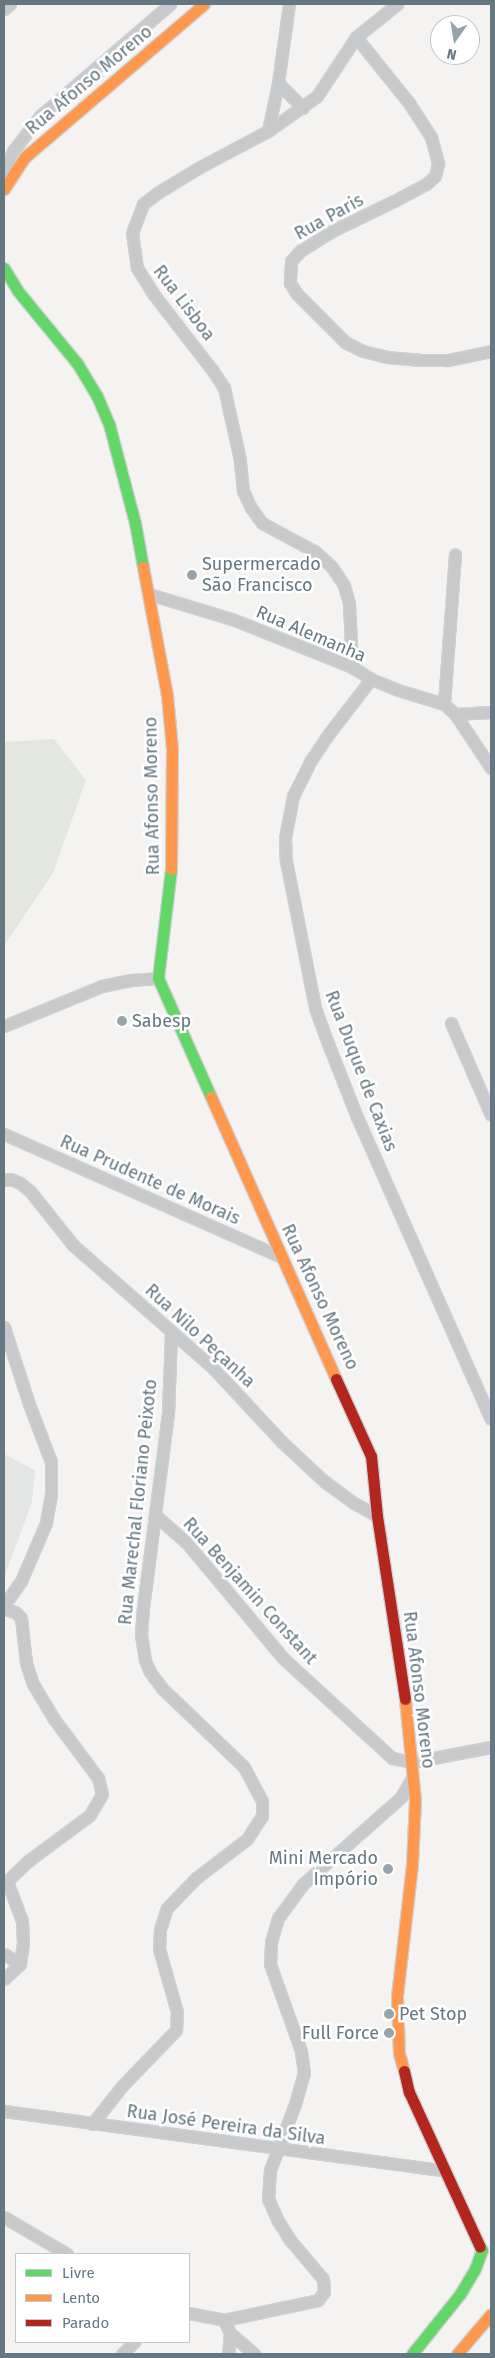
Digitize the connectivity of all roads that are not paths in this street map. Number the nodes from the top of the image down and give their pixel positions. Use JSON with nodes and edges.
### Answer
{"nodes":[{"id":1,"x":10,"y":4,"type":"edge"},
{"id":2,"x":170,"y":4,"type":"edge"},
{"id":3,"x":204,"y":4,"type":"edge"},
{"id":4,"x":289,"y":4,"type":"edge"},
{"id":5,"x":397,"y":4,"type":"edge"},
{"id":6,"x":4,"y":9,"type":"edge"},
{"id":7,"x":356,"y":37,"type":"junction"},
{"id":8,"x":278,"y":84,"type":"junction"},
{"id":9,"x":303,"y":108,"type":"junction"},
{"id":10,"x":268,"y":131,"type":"junction"},
{"id":11,"x":4,"y":171,"type":"edge"},
{"id":12,"x":4,"y":189,"type":"edge"},
{"id":13,"x":4,"y":268,"type":"edge"},
{"id":14,"x":491,"y":351,"type":"edge"},
{"id":15,"x":454,"y":554,"type":"dead end"},
{"id":16,"x":150,"y":594,"type":"junction"},
{"id":17,"x":352,"y":667,"type":"junction"},
{"id":18,"x":371,"y":679,"type":"junction"},
{"id":19,"x":444,"y":704,"type":"junction"},
{"id":20,"x":491,"y":712,"type":"edge"},
{"id":21,"x":455,"y":714,"type":"junction"},
{"id":22,"x":491,"y":768,"type":"edge"},
{"id":23,"x":158,"y":978,"type":"junction"},
{"id":24,"x":451,"y":1023,"type":"dead end"},
{"id":25,"x":4,"y":1026,"type":"edge"},
{"id":26,"x":491,"y":1114,"type":"edge"},
{"id":27,"x":4,"y":1134,"type":"edge"},
{"id":28,"x":4,"y":1180,"type":"edge"},
{"id":29,"x":281,"y":1258,"type":"junction"},
{"id":30,"x":4,"y":1327,"type":"edge"},
{"id":31,"x":171,"y":1331,"type":"junction"},
{"id":32,"x":491,"y":1419,"type":"edge"},
{"id":33,"x":156,"y":1516,"type":"junction"},
{"id":34,"x":377,"y":1516,"type":"junction"},
{"id":35,"x":4,"y":1605,"type":"edge"},
{"id":36,"x":4,"y":1609,"type":"edge"},
{"id":37,"x":491,"y":1747,"type":"edge"},
{"id":38,"x":412,"y":1762,"type":"junction"},
{"id":39,"x":413,"y":1776,"type":"junction"},
{"id":40,"x":5,"y":1880,"type":"edge"},
{"id":41,"x":4,"y":1954,"type":"edge"},
{"id":42,"x":20,"y":1964,"type":"junction"},
{"id":43,"x":4,"y":1979,"type":"edge"},
{"id":44,"x":4,"y":2110,"type":"edge"},
{"id":45,"x":92,"y":2124,"type":"junction"},
{"id":46,"x":277,"y":2150,"type":"junction"},
{"id":47,"x":445,"y":2172,"type":"junction"},
{"id":48,"x":4,"y":2217,"type":"edge"},
{"id":49,"x":65,"y":2253,"type":"edge"},
{"id":50,"x":190,"y":2313,"type":"edge"},
{"id":51,"x":491,"y":2314,"type":"edge"},
{"id":52,"x":224,"y":2320,"type":"junction"},
{"id":53,"x":230,"y":2333,"type":"junction"},
{"id":54,"x":133,"y":2343,"type":"edge"},
{"id":55,"x":122,"y":2354,"type":"edge"},
{"id":56,"x":228,"y":2354,"type":"edge"},
{"id":57,"x":254,"y":2354,"type":"edge"},
{"id":58,"x":412,"y":2354,"type":"edge"},
{"id":59,"x":457,"y":2354,"type":"edge"}],
"edges":[{"from":1,"to":6,"type":"street"},
{"from":2,"to":11,"type":"street","name":"Rua Afonso Moreno"},
{"from":3,"to":12,"type":"main road","name":"Rua Afonso Moreno"},
{"from":4,"to":8,"type":"street"},
{"from":5,"to":7,"type":"street","name":"Rua Lisboa"},
{"from":7,"to":9,"type":"street","name":"Rua Lisboa"},
{"from":7,"to":14,"type":"street","name":"Rua Paris"},
{"from":8,"to":9,"type":"street"},
{"from":8,"to":10,"type":"street"},
{"from":9,"to":10,"type":"street","name":"Rua Lisboa"},
{"from":10,"to":17,"type":"street","name":"Rua Lisboa"},
{"from":13,"to":16,"type":"main road","name":"Rua Afonso Moreno"},
{"from":15,"to":19,"type":"street"},
{"from":16,"to":17,"type":"street","name":"Rua Alemanha"},
{"from":16,"to":23,"type":"main road","name":"Rua Afonso Moreno"},
{"from":17,"to":18,"type":"street","name":"Rua Alemanha"},
{"from":18,"to":19,"type":"street","name":"Rua Alemanha"},
{"from":18,"to":32,"type":"street","name":"Rua Duque de Caxias"},
{"from":19,"to":21,"type":"street","name":"Rua Alemanha"},
{"from":20,"to":21,"type":"street"},
{"from":21,"to":22,"type":"street","name":"Rua Alemanha"},
{"from":23,"to":25,"type":"street"},
{"from":23,"to":29,"type":"main road","name":"Rua Afonso Moreno"},
{"from":24,"to":26,"type":"street"},
{"from":27,"to":29,"type":"street","name":"Rua Prudente de Morais"},
{"from":28,"to":31,"type":"street","name":"Rua Nilo Peçanha"},
{"from":29,"to":34,"type":"main road","name":"Rua Afonso Moreno"},
{"from":30,"to":35,"type":"street"},
{"from":31,"to":33,"type":"street","name":"Rua Marechal Floriano Peixoto"},
{"from":31,"to":34,"type":"street","name":"Rua Nilo Peçanha"},
{"from":33,"to":38,"type":"street","name":"Rua Benjamin Constant"},
{"from":33,"to":45,"type":"street","name":"Rua Marechal Floriano Peixoto"},
{"from":34,"to":38,"type":"main road","name":"Rua Afonso Moreno"},
{"from":36,"to":40,"type":"street"},
{"from":37,"to":38,"type":"street"},
{"from":38,"to":39,"type":"main road","name":"Rua Afonso Moreno"},
{"from":39,"to":46,"type":"street"},
{"from":39,"to":47,"type":"main road","name":"Rua Afonso Moreno"},
{"from":40,"to":42,"type":"street"},
{"from":41,"to":42,"type":"street"},
{"from":42,"to":43,"type":"street"},
{"from":44,"to":45,"type":"street","name":"Rua José Pereira da Silva"},
{"from":45,"to":46,"type":"street","name":"Rua José Pereira da Silva"},
{"from":46,"to":47,"type":"street","name":"Rua José Pereira da Silva"},
{"from":46,"to":52,"type":"street"},
{"from":47,"to":58,"type":"main road","name":"Rua Afonso Moreno"},
{"from":48,"to":49,"type":"street"},
{"from":50,"to":52,"type":"street"},
{"from":51,"to":59,"type":"main road"},
{"from":52,"to":53,"type":"street"},
{"from":53,"to":56,"type":"street"},
{"from":53,"to":57,"type":"street"},
{"from":54,"to":55,"type":"street"}]}
